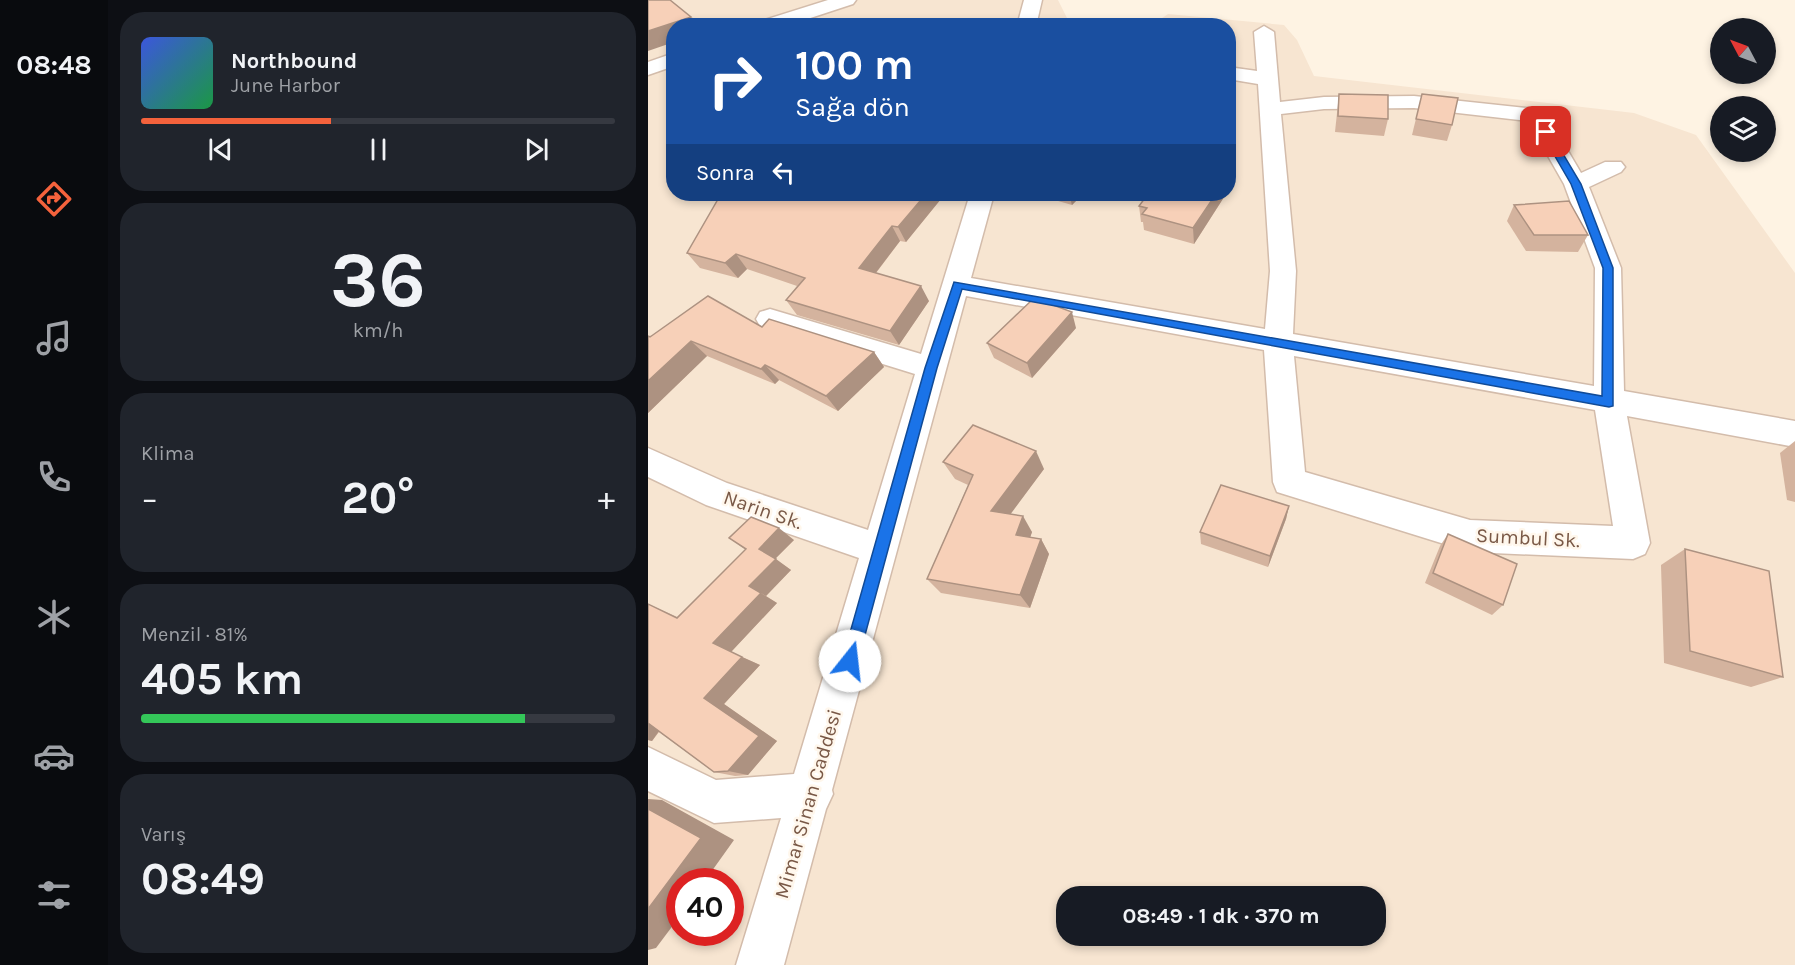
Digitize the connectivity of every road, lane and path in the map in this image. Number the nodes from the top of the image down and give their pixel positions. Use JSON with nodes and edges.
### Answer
{"nodes":[{"id":1,"x":847,"y":0,"type":"edge"},
{"id":2,"x":1033,"y":0,"type":"edge"},
{"id":3,"x":790,"y":18,"type":"edge"},
{"id":4,"x":1028,"y":18,"type":"edge"},
{"id":5,"x":1264,"y":32,"type":"dead end"},
{"id":6,"x":666,"y":62,"type":"edge"},
{"id":7,"x":648,"y":69,"type":"edge"},
{"id":8,"x":1236,"y":74,"type":"edge"},
{"id":9,"x":1267,"y":79,"type":"junction"},
{"id":10,"x":1271,"y":109,"type":"junction"},
{"id":11,"x":1612,"y":167,"type":"dead end"},
{"id":12,"x":1576,"y":184,"type":"junction"},
{"id":13,"x":980,"y":201,"type":"edge"},
{"id":14,"x":958,"y":285,"type":"junction"},
{"id":15,"x":770,"y":319,"type":"edge"},
{"id":16,"x":1278,"y":342,"type":"junction"},
{"id":17,"x":931,"y":368,"type":"junction"},
{"id":18,"x":1609,"y":402,"type":"junction"},
{"id":19,"x":1795,"y":434,"type":"edge"},
{"id":20,"x":648,"y":462,"type":"edge"},
{"id":21,"x":881,"y":550,"type":"junction"},
{"id":22,"x":648,"y":768,"type":"edge"},
{"id":23,"x":812,"y":794,"type":"junction"},
{"id":24,"x":760,"y":965,"type":"edge"}],
"edges":[{"from":1,"to":3,"type":"street"},
{"from":2,"to":4,"type":"street"},
{"from":5,"to":9,"type":"street"},
{"from":6,"to":7,"type":"street"},
{"from":8,"to":9,"type":"street"},
{"from":9,"to":10,"type":"street"},
{"from":10,"to":12,"type":"street"},
{"from":10,"to":16,"type":"street"},
{"from":11,"to":12,"type":"street"},
{"from":12,"to":18,"type":"street"},
{"from":13,"to":14,"type":"street","name":"Mimar Sinan Caddesi"},
{"from":14,"to":16,"type":"street"},
{"from":14,"to":17,"type":"street","name":"Mimar Sinan Caddesi"},
{"from":15,"to":17,"type":"street"},
{"from":16,"to":18,"type":"street"},
{"from":16,"to":18,"type":"street","name":"Sumbul Sk."},
{"from":17,"to":21,"type":"street","name":"Mimar Sinan Caddesi"},
{"from":18,"to":19,"type":"street"},
{"from":20,"to":21,"type":"street","name":"Narin Sk."},
{"from":21,"to":23,"type":"street","name":"Mimar Sinan Caddesi"},
{"from":22,"to":23,"type":"street"},
{"from":23,"to":24,"type":"street","name":"Mimar Sinan Caddesi"}]}
